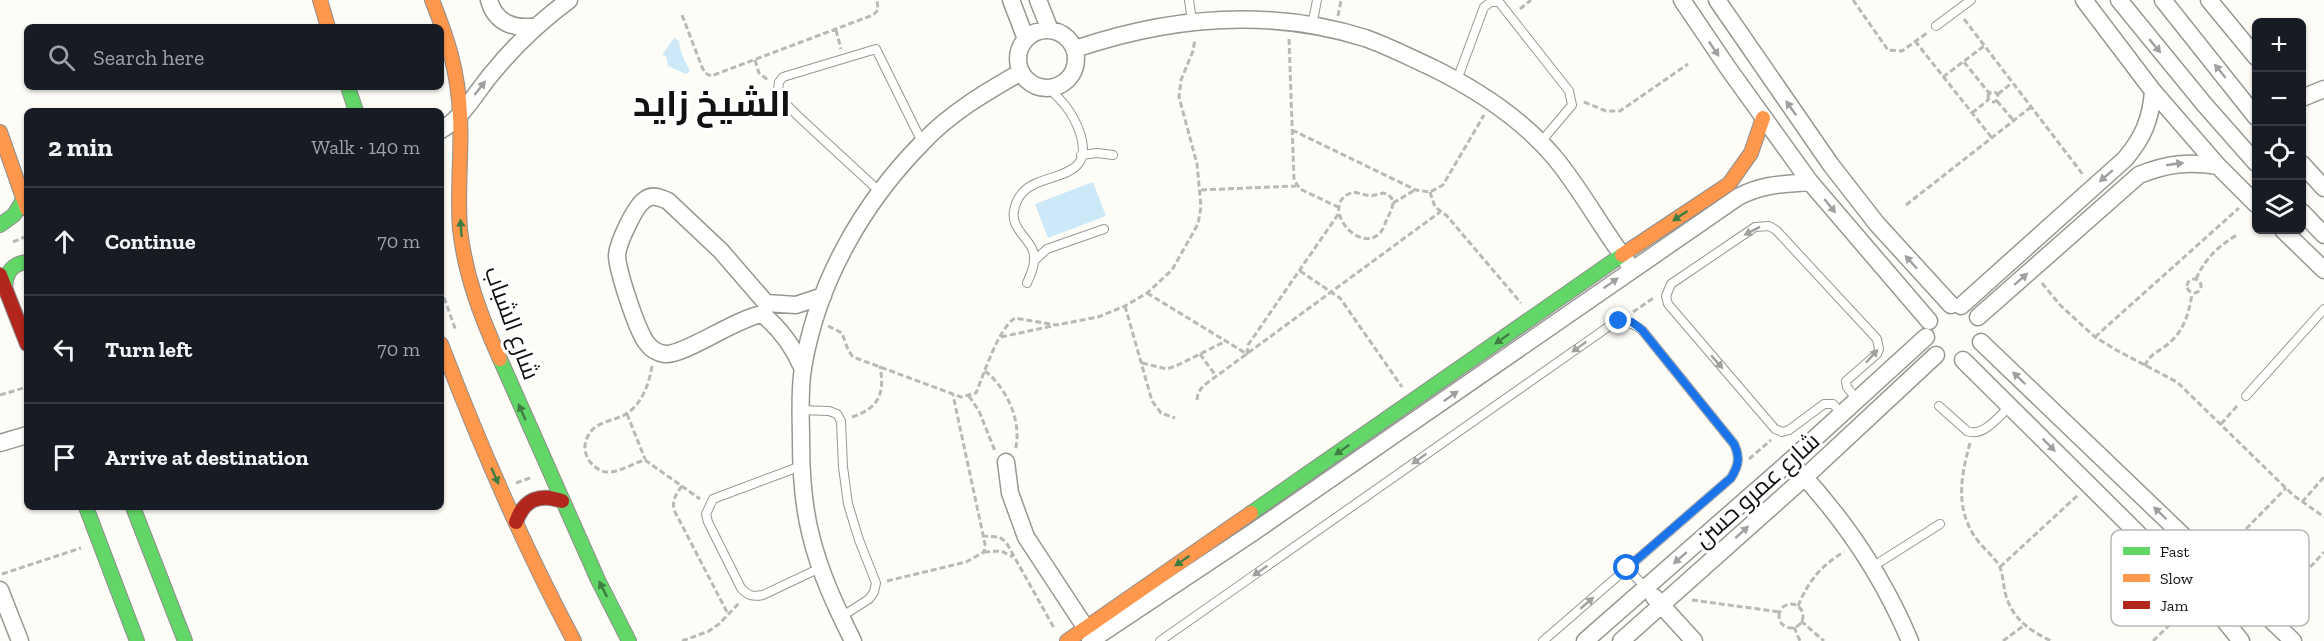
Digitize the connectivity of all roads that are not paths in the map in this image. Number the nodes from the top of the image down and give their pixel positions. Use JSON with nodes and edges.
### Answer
{"nodes":[{"id":1,"x":320,"y":0,"type":"edge"},
{"id":2,"x":432,"y":0,"type":"edge"},
{"id":3,"x":489,"y":0,"type":"edge"},
{"id":4,"x":569,"y":0,"type":"edge"},
{"id":5,"x":1011,"y":0,"type":"edge"},
{"id":6,"x":1038,"y":0,"type":"edge"},
{"id":7,"x":1189,"y":0,"type":"edge"},
{"id":8,"x":1317,"y":0,"type":"edge"},
{"id":9,"x":1682,"y":0,"type":"edge"},
{"id":10,"x":1717,"y":0,"type":"edge"},
{"id":11,"x":1971,"y":0,"type":"edge"},
{"id":12,"x":2084,"y":0,"type":"edge"},
{"id":13,"x":2118,"y":0,"type":"edge"},
{"id":14,"x":2163,"y":0,"type":"edge"},
{"id":15,"x":2209,"y":0,"type":"edge"},
{"id":16,"x":1192,"y":21,"type":"junction"},
{"id":17,"x":327,"y":24,"type":"edge"},
{"id":18,"x":441,"y":24,"type":"edge"},
{"id":19,"x":537,"y":26,"type":"junction"},
{"id":20,"x":1312,"y":26,"type":"junction"},
{"id":21,"x":1936,"y":26,"type":"road end"},
{"id":22,"x":1050,"y":30,"type":"junction"},
{"id":23,"x":444,"y":31,"type":"edge"},
{"id":24,"x":1026,"y":39,"type":"junction"},
{"id":25,"x":1075,"y":49,"type":"junction"},
{"id":26,"x":2252,"y":52,"type":"edge"},
{"id":27,"x":1021,"y":72,"type":"junction"},
{"id":28,"x":1457,"y":80,"type":"junction"},
{"id":29,"x":1048,"y":88,"type":"junction"},
{"id":30,"x":2324,"y":89,"type":"edge"},
{"id":31,"x":349,"y":90,"type":"edge"},
{"id":32,"x":2153,"y":92,"type":"junction"},
{"id":33,"x":2306,"y":96,"type":"edge"},
{"id":34,"x":355,"y":108,"type":"edge"},
{"id":35,"x":2252,"y":109,"type":"edge"},
{"id":36,"x":460,"y":115,"type":"junction"},
{"id":37,"x":1763,"y":118,"type":"junction"},
{"id":38,"x":444,"y":128,"type":"edge"},
{"id":39,"x":0,"y":132,"type":"edge"},
{"id":40,"x":922,"y":142,"type":"junction"},
{"id":41,"x":1540,"y":143,"type":"junction"},
{"id":42,"x":1081,"y":155,"type":"junction"},
{"id":43,"x":1113,"y":155,"type":"dead end"},
{"id":44,"x":2252,"y":158,"type":"edge"},
{"id":45,"x":2218,"y":166,"type":"junction"},
{"id":46,"x":2306,"y":168,"type":"edge"},
{"id":47,"x":2322,"y":180,"type":"edge"},
{"id":48,"x":1810,"y":182,"type":"junction"},
{"id":49,"x":1733,"y":190,"type":"junction"},
{"id":50,"x":879,"y":191,"type":"junction"},
{"id":51,"x":2252,"y":199,"type":"edge"},
{"id":52,"x":24,"y":201,"type":"edge"},
{"id":53,"x":24,"y":205,"type":"edge"},
{"id":54,"x":2306,"y":217,"type":"edge"},
{"id":55,"x":0,"y":225,"type":"edge"},
{"id":56,"x":1104,"y":229,"type":"dead end"},
{"id":57,"x":2287,"y":234,"type":"edge"},
{"id":58,"x":2324,"y":235,"type":"edge"},
{"id":59,"x":1029,"y":242,"type":"junction"},
{"id":60,"x":1054,"y":247,"type":"junction"},
{"id":61,"x":1035,"y":260,"type":"junction"},
{"id":62,"x":24,"y":262,"type":"edge"},
{"id":63,"x":1627,"y":262,"type":"junction"},
{"id":64,"x":2324,"y":270,"type":"edge"},
{"id":65,"x":0,"y":275,"type":"edge"},
{"id":66,"x":1027,"y":283,"type":"dead end"},
{"id":67,"x":5,"y":288,"type":"junction"},
{"id":68,"x":823,"y":297,"type":"junction"},
{"id":69,"x":1956,"y":305,"type":"junction"},
{"id":70,"x":764,"y":308,"type":"junction"},
{"id":71,"x":2324,"y":309,"type":"edge"},
{"id":72,"x":1978,"y":317,"type":"junction"},
{"id":73,"x":1928,"y":329,"type":"junction"},
{"id":74,"x":24,"y":336,"type":"edge"},
{"id":75,"x":1981,"y":342,"type":"junction"},
{"id":76,"x":444,"y":352,"type":"edge"},
{"id":77,"x":1936,"y":355,"type":"junction"},
{"id":78,"x":1963,"y":360,"type":"junction"},
{"id":79,"x":1466,"y":364,"type":"junction"},
{"id":80,"x":803,"y":369,"type":"junction"},
{"id":81,"x":1477,"y":378,"type":"junction"},
{"id":82,"x":2246,"y":396,"type":"road end"},
{"id":83,"x":1857,"y":400,"type":"junction"},
{"id":84,"x":1940,"y":406,"type":"dead end"},
{"id":85,"x":2010,"y":406,"type":"junction"},
{"id":86,"x":800,"y":410,"type":"junction"},
{"id":87,"x":1842,"y":414,"type":"junction"},
{"id":88,"x":24,"y":436,"type":"edge"},
{"id":89,"x":0,"y":443,"type":"edge"},
{"id":90,"x":1790,"y":461,"type":"junction"},
{"id":91,"x":1006,"y":462,"type":"road end"},
{"id":92,"x":801,"y":466,"type":"junction"},
{"id":93,"x":1305,"y":476,"type":"junction"},
{"id":94,"x":1804,"y":477,"type":"junction"},
{"id":95,"x":1314,"y":490,"type":"junction"},
{"id":96,"x":562,"y":501,"type":"junction"},
{"id":97,"x":87,"y":510,"type":"edge"},
{"id":98,"x":134,"y":510,"type":"edge"},
{"id":99,"x":516,"y":522,"type":"junction"},
{"id":100,"x":1250,"y":524,"type":"junction"},
{"id":101,"x":1940,"y":524,"type":"dead end"},
{"id":102,"x":2135,"y":530,"type":"edge"},
{"id":103,"x":2177,"y":530,"type":"edge"},
{"id":104,"x":1872,"y":567,"type":"junction"},
{"id":105,"x":820,"y":568,"type":"junction"},
{"id":106,"x":1627,"y":568,"type":"junction"},
{"id":107,"x":1646,"y":588,"type":"junction"},
{"id":108,"x":0,"y":590,"type":"edge"},
{"id":109,"x":1665,"y":601,"type":"junction"},
{"id":110,"x":841,"y":617,"type":"junction"},
{"id":111,"x":2229,"y":626,"type":"edge"},
{"id":112,"x":2277,"y":626,"type":"edge"},
{"id":113,"x":1089,"y":636,"type":"edge"},
{"id":114,"x":20,"y":641,"type":"edge"},
{"id":115,"x":137,"y":641,"type":"edge"},
{"id":116,"x":185,"y":641,"type":"edge"},
{"id":117,"x":574,"y":641,"type":"edge"},
{"id":118,"x":629,"y":641,"type":"edge"},
{"id":119,"x":853,"y":641,"type":"edge"},
{"id":120,"x":1067,"y":641,"type":"edge"},
{"id":121,"x":1160,"y":641,"type":"edge"},
{"id":122,"x":1543,"y":641,"type":"edge"},
{"id":123,"x":1585,"y":641,"type":"edge"},
{"id":124,"x":1620,"y":641,"type":"edge"},
{"id":125,"x":1694,"y":641,"type":"edge"},
{"id":126,"x":1910,"y":641,"type":"edge"},
{"id":127,"x":2241,"y":641,"type":"edge"},
{"id":128,"x":2293,"y":641,"type":"edge"}],
"edges":[{"from":1,"to":17,"type":"street"},
{"from":2,"to":18,"type":"street","name":"شارع الشباب"},
{"from":3,"to":19,"type":"street"},
{"from":4,"to":19,"type":"street"},
{"from":5,"to":24,"type":"street"},
{"from":6,"to":22,"type":"street"},
{"from":7,"to":16,"type":"lane"},
{"from":8,"to":20,"type":"lane"},
{"from":9,"to":37,"type":"street","one_way":true},
{"from":69,"to":10,"type":"street","one_way":true},
{"from":11,"to":21,"type":"lane"},
{"from":12,"to":32,"type":"street"},
{"from":13,"to":44,"type":"street","one_way":true},
{"from":35,"to":14,"type":"street","one_way":true},
{"from":15,"to":26,"type":"street"},
{"from":16,"to":20,"type":"street"},
{"from":16,"to":25,"type":"street"},
{"from":36,"to":19,"type":"street","one_way":true},
{"from":20,"to":28,"type":"street"},
{"from":22,"to":24,"type":"street"},
{"from":22,"to":25,"type":"street"},
{"from":23,"to":36,"type":"street","name":"شارع الشباب"},
{"from":24,"to":27,"type":"street"},
{"from":25,"to":29,"type":"street"},
{"from":27,"to":29,"type":"street"},
{"from":27,"to":40,"type":"street"},
{"from":28,"to":41,"type":"street"},
{"from":28,"to":41,"type":"lane"},
{"from":29,"to":42,"type":"lane"},
{"from":30,"to":33,"type":"street"},
{"from":31,"to":34,"type":"street"},
{"from":32,"to":45,"type":"street"},
{"from":32,"to":69,"type":"street","one_way":true},
{"from":36,"to":38,"type":"street"},
{"from":96,"to":36,"type":"street","name":"شارع الشباب","one_way":true},
{"from":37,"to":48,"type":"street"},
{"from":37,"to":49,"type":"street"},
{"from":39,"to":52,"type":"street"},
{"from":40,"to":50,"type":"street"},
{"from":40,"to":50,"type":"lane"},
{"from":41,"to":63,"type":"street"},
{"from":42,"to":43,"type":"lane"},
{"from":42,"to":59,"type":"lane"},
{"from":45,"to":51,"type":"street"},
{"from":72,"to":45,"type":"street","one_way":true},
{"from":46,"to":47,"type":"street"},
{"from":48,"to":49,"type":"street"},
{"from":48,"to":73,"type":"street","one_way":true},
{"from":49,"to":63,"type":"street"},
{"from":50,"to":68,"type":"street"},
{"from":53,"to":55,"type":"street"},
{"from":54,"to":58,"type":"street"},
{"from":56,"to":60,"type":"lane"},
{"from":57,"to":64,"type":"street"},
{"from":59,"to":60,"type":"lane"},
{"from":59,"to":61,"type":"lane"},
{"from":60,"to":61,"type":"lane"},
{"from":61,"to":66,"type":"lane"},
{"from":62,"to":67,"type":"street"},
{"from":63,"to":79,"type":"street","one_way":true},
{"from":81,"to":63,"type":"street","one_way":true},
{"from":65,"to":67,"type":"street"},
{"from":67,"to":74,"type":"street"},
{"from":68,"to":70,"type":"street"},
{"from":68,"to":80,"type":"street"},
{"from":69,"to":72,"type":"street"},
{"from":69,"to":73,"type":"street"},
{"from":70,"to":70,"type":"street"},
{"from":70,"to":80,"type":"street"},
{"from":71,"to":82,"type":"lane"},
{"from":72,"to":75,"type":"street"},
{"from":73,"to":77,"type":"street"},
{"from":73,"to":83,"type":"street","name":"شارع عمرو حسن"},
{"from":75,"to":78,"type":"street"},
{"from":103,"to":75,"type":"street","one_way":true},
{"from":76,"to":99,"type":"street","one_way":true},
{"from":77,"to":78,"type":"street"},
{"from":77,"to":94,"type":"street","name":"شارع عمرو حسن"},
{"from":78,"to":85,"type":"street"},
{"from":79,"to":81,"type":"street"},
{"from":79,"to":93,"type":"street","one_way":true},
{"from":80,"to":86,"type":"street"},
{"from":95,"to":81,"type":"street","one_way":true},
{"from":83,"to":87,"type":"street","name":"شارع عمرو حسن"},
{"from":83,"to":87,"type":"lane","one_way":true},
{"from":84,"to":85,"type":"lane"},
{"from":85,"to":102,"type":"street","one_way":true},
{"from":86,"to":92,"type":"street"},
{"from":86,"to":110,"type":"lane"},
{"from":87,"to":90,"type":"street","name":"شارع عمرو حسن"},
{"from":88,"to":89,"type":"street"},
{"from":90,"to":94,"type":"street"},
{"from":90,"to":107,"type":"street","name":"شارع عمرو حسن","one_way":true},
{"from":91,"to":113,"type":"street"},
{"from":92,"to":105,"type":"street"},
{"from":92,"to":105,"type":"lane"},
{"from":93,"to":95,"type":"street"},
{"from":93,"to":100,"type":"street"},
{"from":94,"to":104,"type":"street"},
{"from":109,"to":94,"type":"street","name":"شارع عمرو حسن","one_way":true},
{"from":95,"to":100,"type":"street"},
{"from":96,"to":99,"type":"street"},
{"from":118,"to":96,"type":"street","name":"شارع الشباب","one_way":true},
{"from":97,"to":115,"type":"street"},
{"from":98,"to":116,"type":"street"},
{"from":99,"to":117,"type":"street"},
{"from":100,"to":113,"type":"street"},
{"from":101,"to":104,"type":"lane"},
{"from":104,"to":126,"type":"street"},
{"from":105,"to":110,"type":"street"},
{"from":106,"to":107,"type":"lane"},
{"from":106,"to":121,"type":"lane","one_way":true},
{"from":122,"to":106,"type":"lane","one_way":true},
{"from":107,"to":109,"type":"street"},
{"from":107,"to":123,"type":"street","name":"شارع عمرو حسن"},
{"from":108,"to":114,"type":"street"},
{"from":109,"to":124,"type":"street","name":"شارع عمرو حسن"},
{"from":109,"to":125,"type":"street"},
{"from":110,"to":119,"type":"street"},
{"from":111,"to":127,"type":"street","one_way":true},
{"from":128,"to":112,"type":"street","one_way":true},
{"from":113,"to":120,"type":"street"}]}
